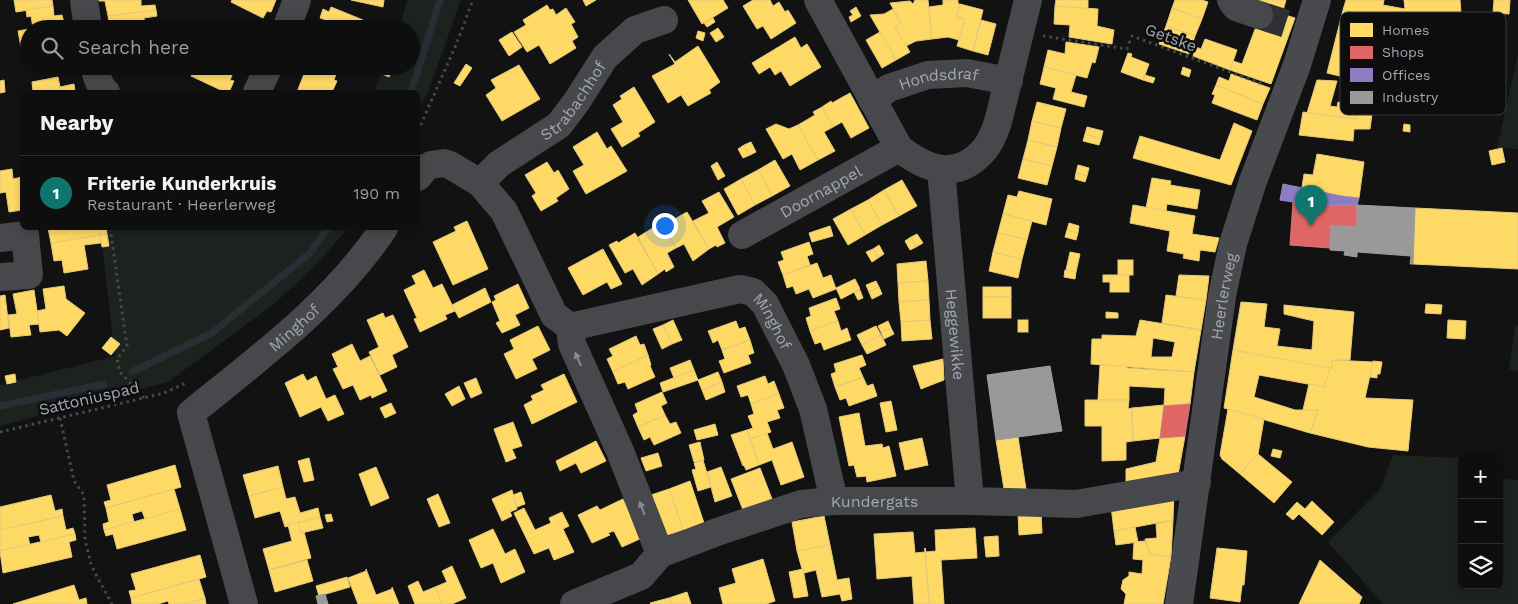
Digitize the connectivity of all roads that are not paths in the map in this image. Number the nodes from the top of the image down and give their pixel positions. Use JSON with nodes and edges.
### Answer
{"nodes":[{"id":1,"x":84,"y":0,"type":"edge"},
{"id":2,"x":297,"y":0,"type":"edge"},
{"id":3,"x":818,"y":0,"type":"edge"},
{"id":4,"x":1028,"y":0,"type":"edge"},
{"id":5,"x":1231,"y":0,"type":"edge"},
{"id":6,"x":1317,"y":0,"type":"edge"},
{"id":7,"x":1258,"y":15,"type":"tunnel mouth"},
{"id":8,"x":87,"y":20,"type":"edge"},
{"id":9,"x":289,"y":20,"type":"edge"},
{"id":10,"x":664,"y":20,"type":"dead end"},
{"id":11,"x":96,"y":75,"type":"edge"},
{"id":12,"x":265,"y":75,"type":"edge"},
{"id":13,"x":1009,"y":81,"type":"junction"},
{"id":14,"x":104,"y":90,"type":"edge"},
{"id":15,"x":258,"y":90,"type":"edge"},
{"id":16,"x":872,"y":100,"type":"junction"},
{"id":17,"x":899,"y":148,"type":"junction"},
{"id":18,"x":942,"y":169,"type":"junction"},
{"id":19,"x":420,"y":174,"type":"edge"},
{"id":20,"x":480,"y":183,"type":"junction"},
{"id":21,"x":383,"y":230,"type":"edge"},
{"id":22,"x":742,"y":235,"type":"dead end"},
{"id":23,"x":0,"y":238,"type":"edge"},
{"id":24,"x":0,"y":277,"type":"edge"},
{"id":25,"x":570,"y":327,"type":"junction"},
{"id":26,"x":1196,"y":483,"type":"junction"},
{"id":27,"x":834,"y":501,"type":"junction"},
{"id":28,"x":970,"y":501,"type":"junction"},
{"id":29,"x":660,"y":554,"type":"junction"},
{"id":30,"x":244,"y":604,"type":"edge"},
{"id":31,"x":574,"y":604,"type":"edge"},
{"id":32,"x":1179,"y":604,"type":"edge"}],
"edges":[{"from":1,"to":8,"type":"street"},
{"from":2,"to":9,"type":"street"},
{"from":3,"to":16,"type":"street"},
{"from":4,"to":13,"type":"street"},
{"from":5,"to":7,"type":"street"},
{"from":6,"to":26,"type":"main road","name":"Heerlerweg"},
{"from":10,"to":20,"type":"street","name":"Strabachhof"},
{"from":11,"to":14,"type":"street"},
{"from":12,"to":15,"type":"street"},
{"from":13,"to":16,"type":"street","name":"Hondsdraf"},
{"from":13,"to":18,"type":"street"},
{"from":16,"to":17,"type":"street"},
{"from":17,"to":18,"type":"street"},
{"from":17,"to":22,"type":"street","name":"Doornappel"},
{"from":18,"to":28,"type":"street","name":"Heggewikke"},
{"from":19,"to":20,"type":"street"},
{"from":20,"to":25,"type":"street"},
{"from":21,"to":30,"type":"street","name":"Minghof"},
{"from":23,"to":24,"type":"street"},
{"from":25,"to":27,"type":"street","name":"Minghof"},
{"from":29,"to":25,"type":"street","one_way":true},
{"from":26,"to":28,"type":"street","name":"Kundergats"},
{"from":26,"to":32,"type":"main road","name":"Heerlerweg"},
{"from":27,"to":28,"type":"street","name":"Kundergats"},
{"from":27,"to":29,"type":"street","name":"Kundergats"},
{"from":29,"to":31,"type":"street","name":"Kundergats"}]}
